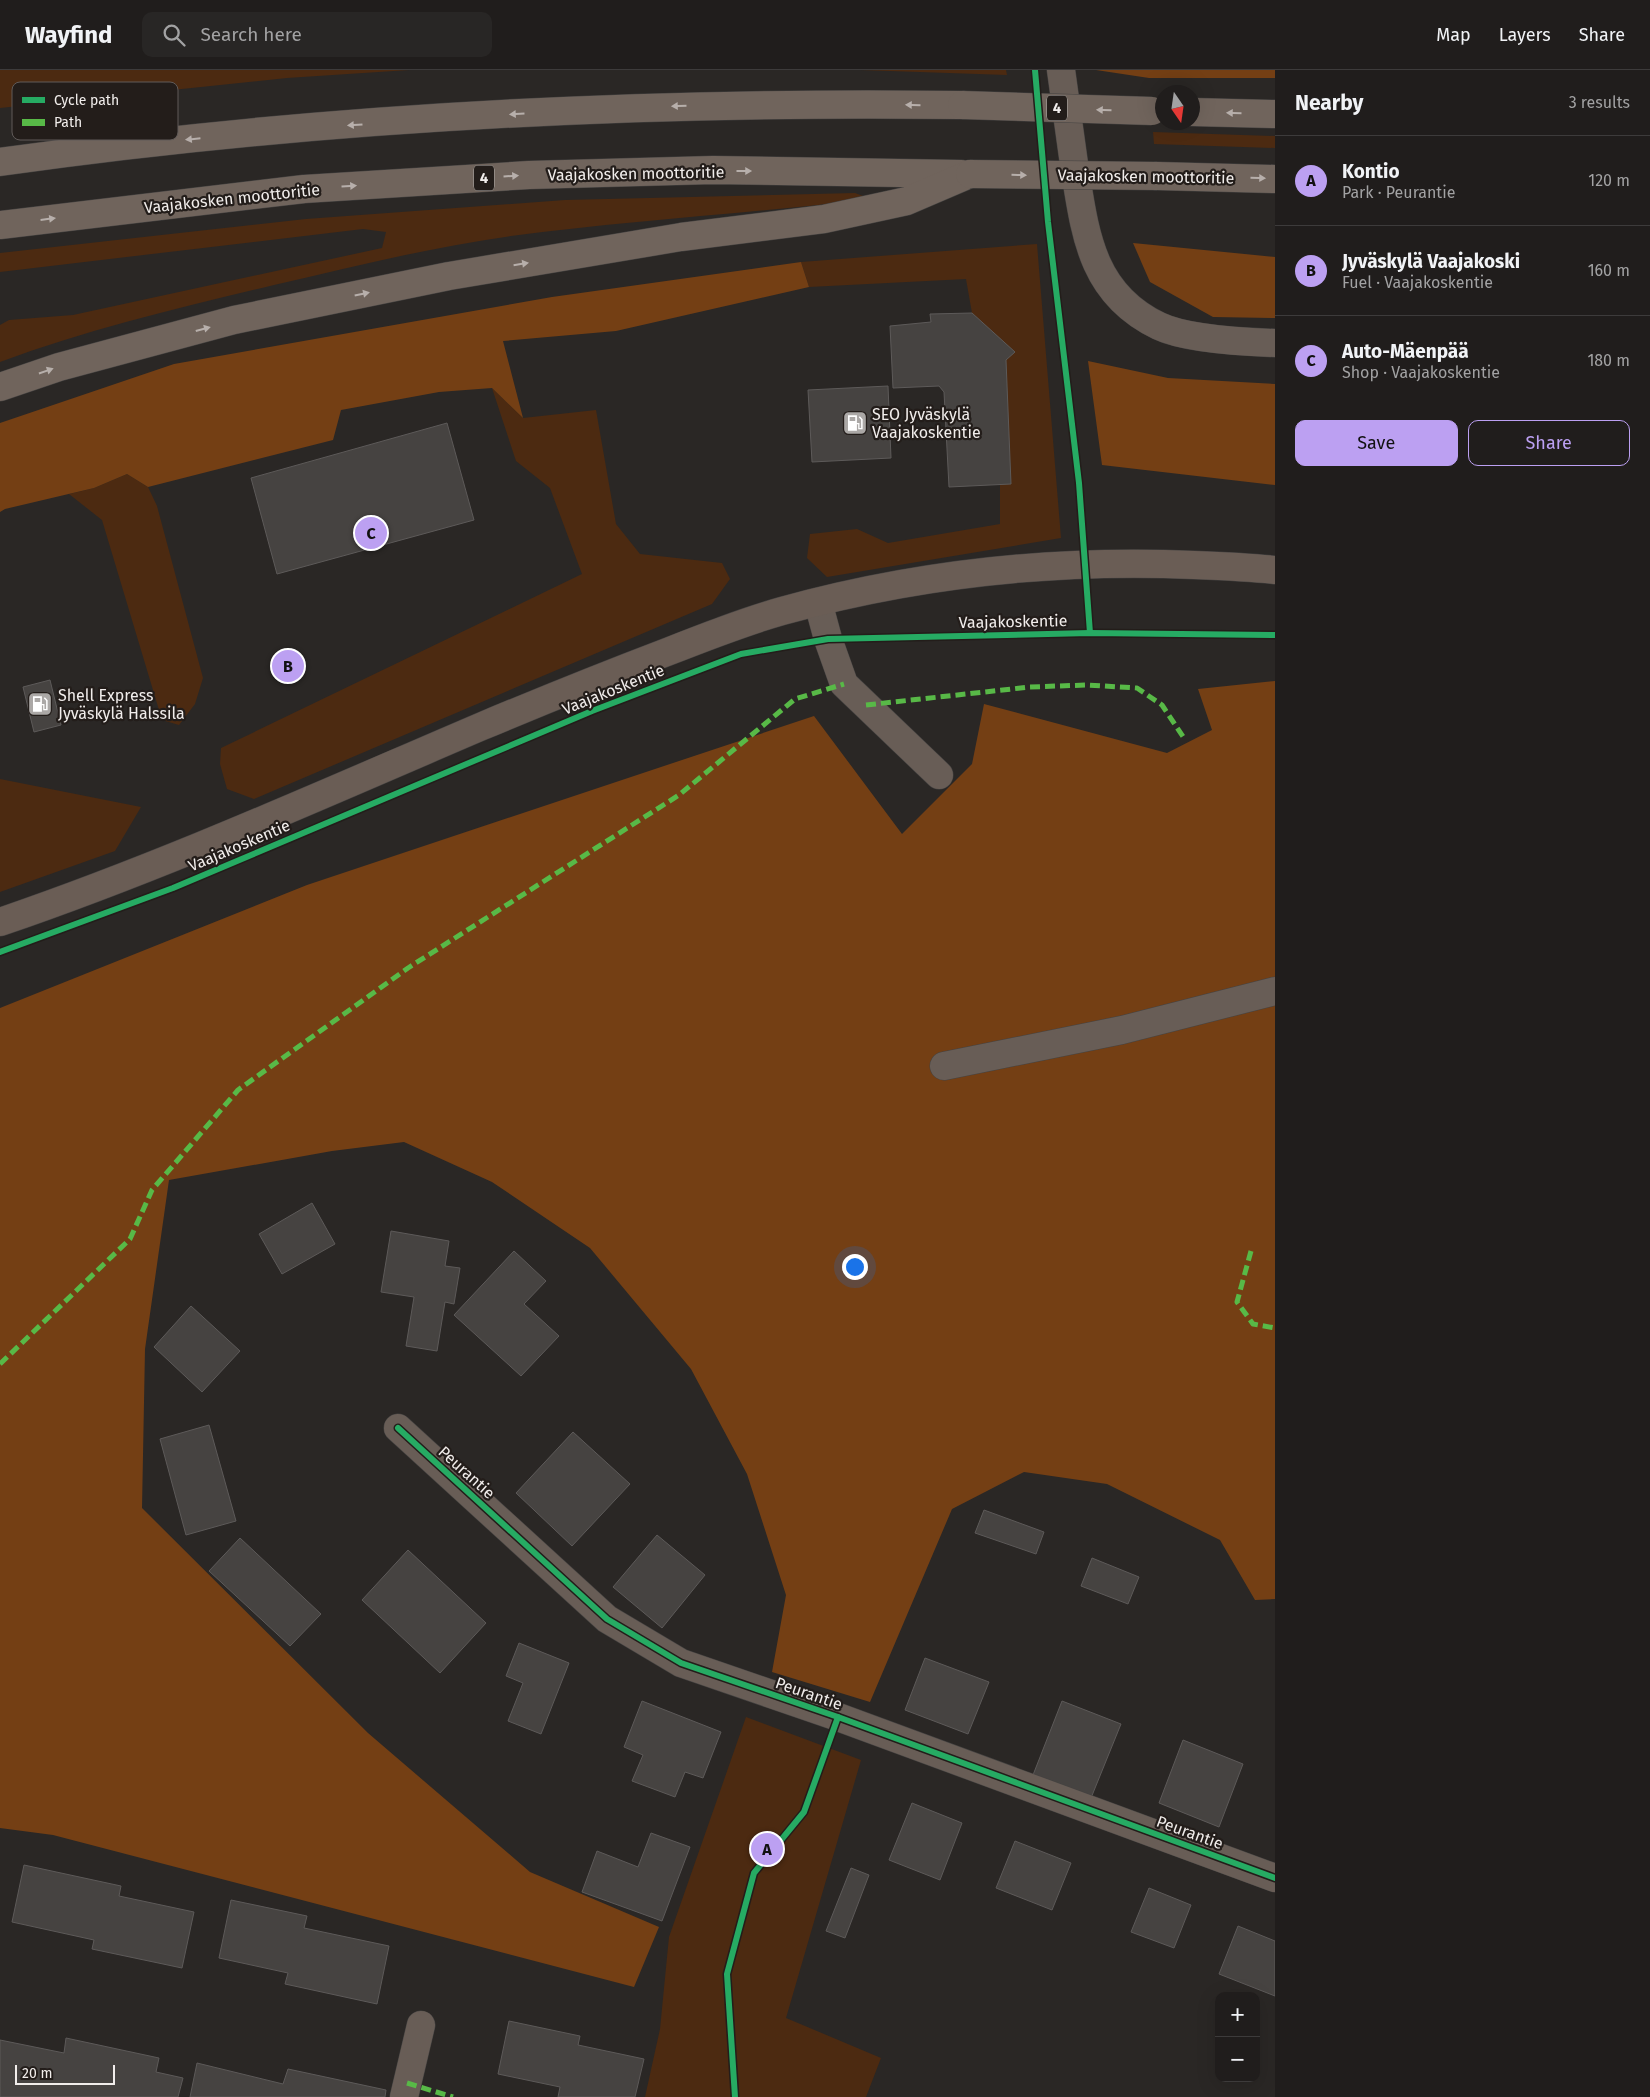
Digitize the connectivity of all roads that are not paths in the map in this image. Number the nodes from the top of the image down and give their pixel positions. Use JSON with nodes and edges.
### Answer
{"nodes":[{"id":1,"x":1061,"y":70,"type":"edge"},
{"id":2,"x":1155,"y":111,"type":"edge"},
{"id":3,"x":1200,"y":112,"type":"edge"},
{"id":4,"x":1275,"y":114,"type":"edge"},
{"id":5,"x":0,"y":162,"type":"edge"},
{"id":6,"x":970,"y":174,"type":"junction"},
{"id":7,"x":1275,"y":179,"type":"edge"},
{"id":8,"x":0,"y":225,"type":"edge"},
{"id":9,"x":1275,"y":343,"type":"edge"},
{"id":10,"x":0,"y":387,"type":"edge"},
{"id":11,"x":1275,"y":570,"type":"edge"},
{"id":12,"x":818,"y":602,"type":"junction"},
{"id":13,"x":939,"y":775,"type":"dead end"},
{"id":14,"x":0,"y":922,"type":"edge"},
{"id":15,"x":1275,"y":991,"type":"edge"},
{"id":16,"x":944,"y":1066,"type":"dead end"},
{"id":17,"x":398,"y":1428,"type":"dead end"},
{"id":18,"x":1275,"y":1878,"type":"edge"},
{"id":19,"x":421,"y":2024,"type":"dead end"},
{"id":20,"x":404,"y":2097,"type":"edge"}],
"edges":[{"from":1,"to":9,"type":"street"},
{"from":2,"to":5,"type":"highway","number":"4","one_way":true,"bridge":true},
{"from":4,"to":3,"type":"highway","one_way":true},
{"from":6,"to":7,"type":"highway","name":"Vaajakosken moottoritie","number":"4","one_way":true,"bridge":true},
{"from":8,"to":6,"type":"highway","name":"Vaajakosken moottoritie","number":"4","one_way":true},
{"from":10,"to":6,"type":"highway","one_way":true},
{"from":11,"to":12,"type":"main road","name":"Vaajakoskentie"},
{"from":12,"to":13,"type":"street"},
{"from":12,"to":14,"type":"main road","name":"Vaajakoskentie"},
{"from":15,"to":16,"type":"street"},
{"from":17,"to":18,"type":"street","name":"Peurantie"},
{"from":19,"to":20,"type":"street"}]}
